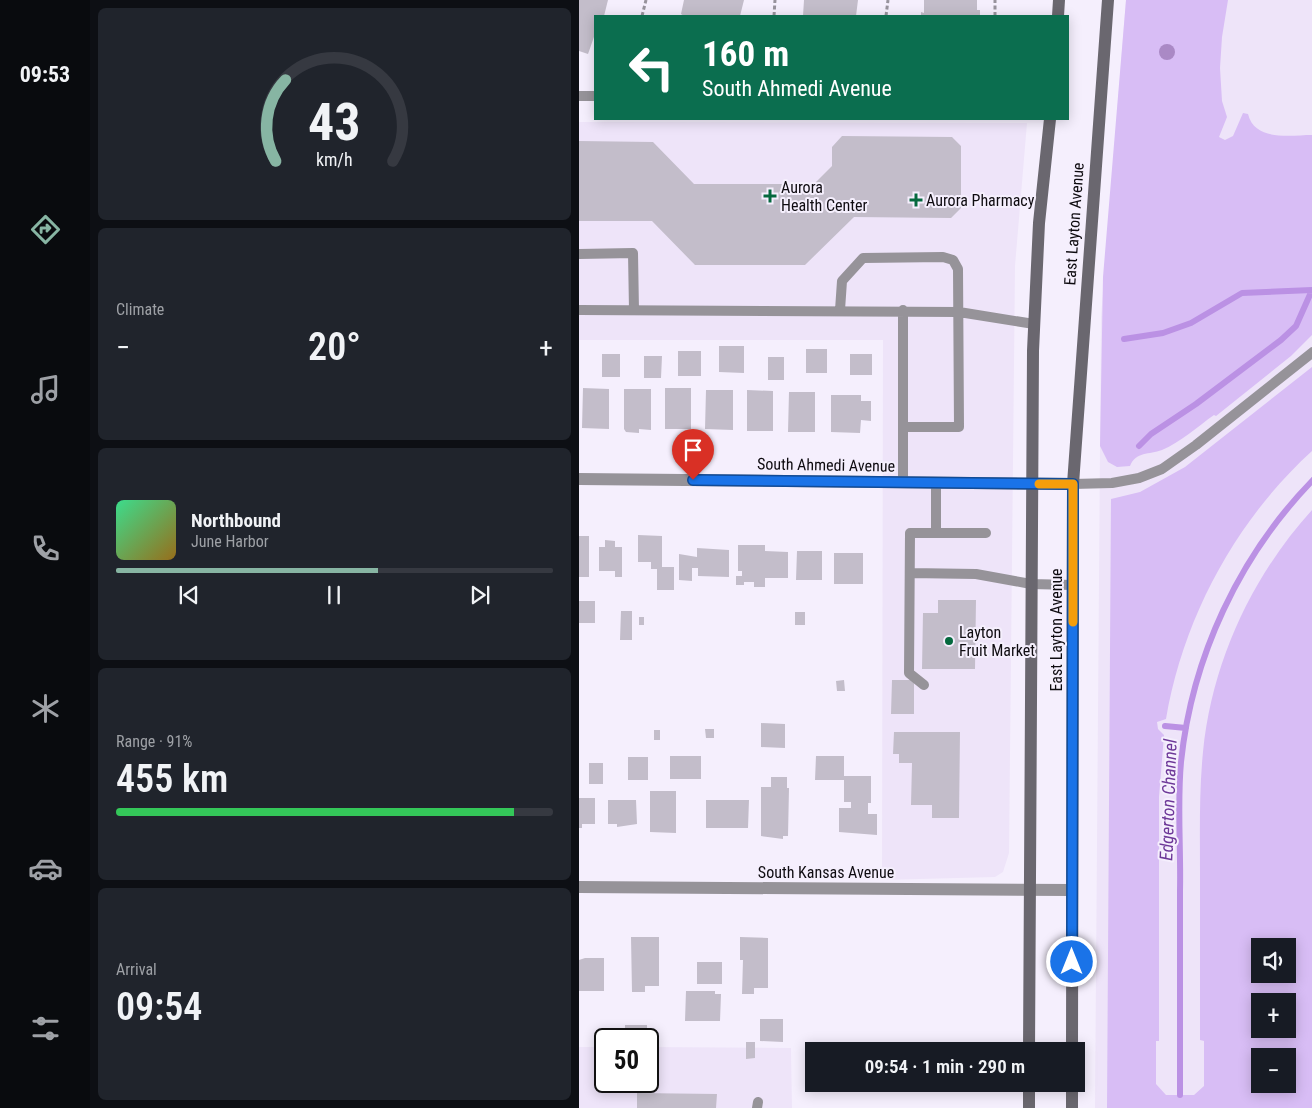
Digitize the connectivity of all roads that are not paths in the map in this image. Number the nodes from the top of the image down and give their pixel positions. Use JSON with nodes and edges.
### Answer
{"nodes":[{"id":1,"x":1059,"y":0,"type":"edge"},
{"id":2,"x":1108,"y":0,"type":"edge"},
{"id":3,"x":1058,"y":15,"type":"edge"},
{"id":4,"x":579,"y":96,"type":"edge"},
{"id":5,"x":594,"y":96,"type":"edge"},
{"id":6,"x":1050,"y":120,"type":"edge"},
{"id":7,"x":579,"y":254,"type":"edge"},
{"id":8,"x":579,"y":310,"type":"edge"},
{"id":9,"x":634,"y":310,"type":"junction"},
{"id":10,"x":840,"y":310,"type":"junction"},
{"id":11,"x":903,"y":310,"type":"junction"},
{"id":12,"x":959,"y":312,"type":"junction"},
{"id":13,"x":1034,"y":324,"type":"junction"},
{"id":14,"x":1312,"y":352,"type":"edge"},
{"id":15,"x":903,"y":427,"type":"junction"},
{"id":16,"x":579,"y":478,"type":"edge"},
{"id":17,"x":903,"y":482,"type":"junction"},
{"id":18,"x":936,"y":482,"type":"junction"},
{"id":19,"x":1032,"y":484,"type":"junction"},
{"id":20,"x":1073,"y":484,"type":"junction"},
{"id":21,"x":935,"y":532,"type":"junction"},
{"id":22,"x":986,"y":533,"type":"dead end"},
{"id":23,"x":910,"y":573,"type":"junction"},
{"id":24,"x":1031,"y":584,"type":"junction"},
{"id":25,"x":1073,"y":586,"type":"junction"},
{"id":26,"x":924,"y":685,"type":"dead end"},
{"id":27,"x":579,"y":887,"type":"edge"},
{"id":28,"x":1030,"y":890,"type":"junction"},
{"id":29,"x":1072,"y":890,"type":"junction"},
{"id":30,"x":1029,"y":1042,"type":"edge"},
{"id":31,"x":1072,"y":1042,"type":"edge"},
{"id":32,"x":1029,"y":1092,"type":"edge"},
{"id":33,"x":1072,"y":1092,"type":"edge"},
{"id":34,"x":1029,"y":1108,"type":"edge"},
{"id":35,"x":1072,"y":1108,"type":"edge"}],
"edges":[{"from":1,"to":3,"type":"main road"},
{"from":2,"to":20,"type":"main road","name":"East Layton Avenue"},
{"from":4,"to":5,"type":"lane"},
{"from":6,"to":13,"type":"main road","name":"East Layton Avenue"},
{"from":7,"to":9,"type":"lane"},
{"from":8,"to":9,"type":"lane"},
{"from":9,"to":10,"type":"lane"},
{"from":10,"to":11,"type":"lane"},
{"from":10,"to":12,"type":"lane"},
{"from":11,"to":12,"type":"lane"},
{"from":11,"to":15,"type":"lane"},
{"from":12,"to":13,"type":"lane"},
{"from":12,"to":15,"type":"lane"},
{"from":13,"to":19,"type":"main road","name":"East Layton Avenue"},
{"from":14,"to":20,"type":"lane"},
{"from":15,"to":17,"type":"lane"},
{"from":16,"to":17,"type":"street","name":"South Ahmedi Avenue"},
{"from":17,"to":18,"type":"street","name":"South Ahmedi Avenue"},
{"from":18,"to":19,"type":"street","name":"South Ahmedi Avenue"},
{"from":18,"to":21,"type":"lane"},
{"from":19,"to":20,"type":"street","name":"South Ahmedi Avenue"},
{"from":19,"to":24,"type":"main road","name":"East Layton Avenue"},
{"from":20,"to":25,"type":"main road","name":"East Layton Avenue"},
{"from":21,"to":22,"type":"lane"},
{"from":21,"to":23,"type":"lane"},
{"from":23,"to":24,"type":"lane"},
{"from":23,"to":26,"type":"lane"},
{"from":24,"to":25,"type":"lane"},
{"from":24,"to":28,"type":"main road","name":"East Layton Avenue"},
{"from":25,"to":29,"type":"main road","name":"East Layton Avenue"},
{"from":27,"to":28,"type":"street","name":"South Kansas Avenue"},
{"from":28,"to":29,"type":"street","name":"South Kansas Avenue"},
{"from":28,"to":30,"type":"main road","name":"East Layton Avenue"},
{"from":29,"to":31,"type":"main road","name":"East Layton Avenue"},
{"from":32,"to":34,"type":"main road"},
{"from":33,"to":35,"type":"main road"}]}
